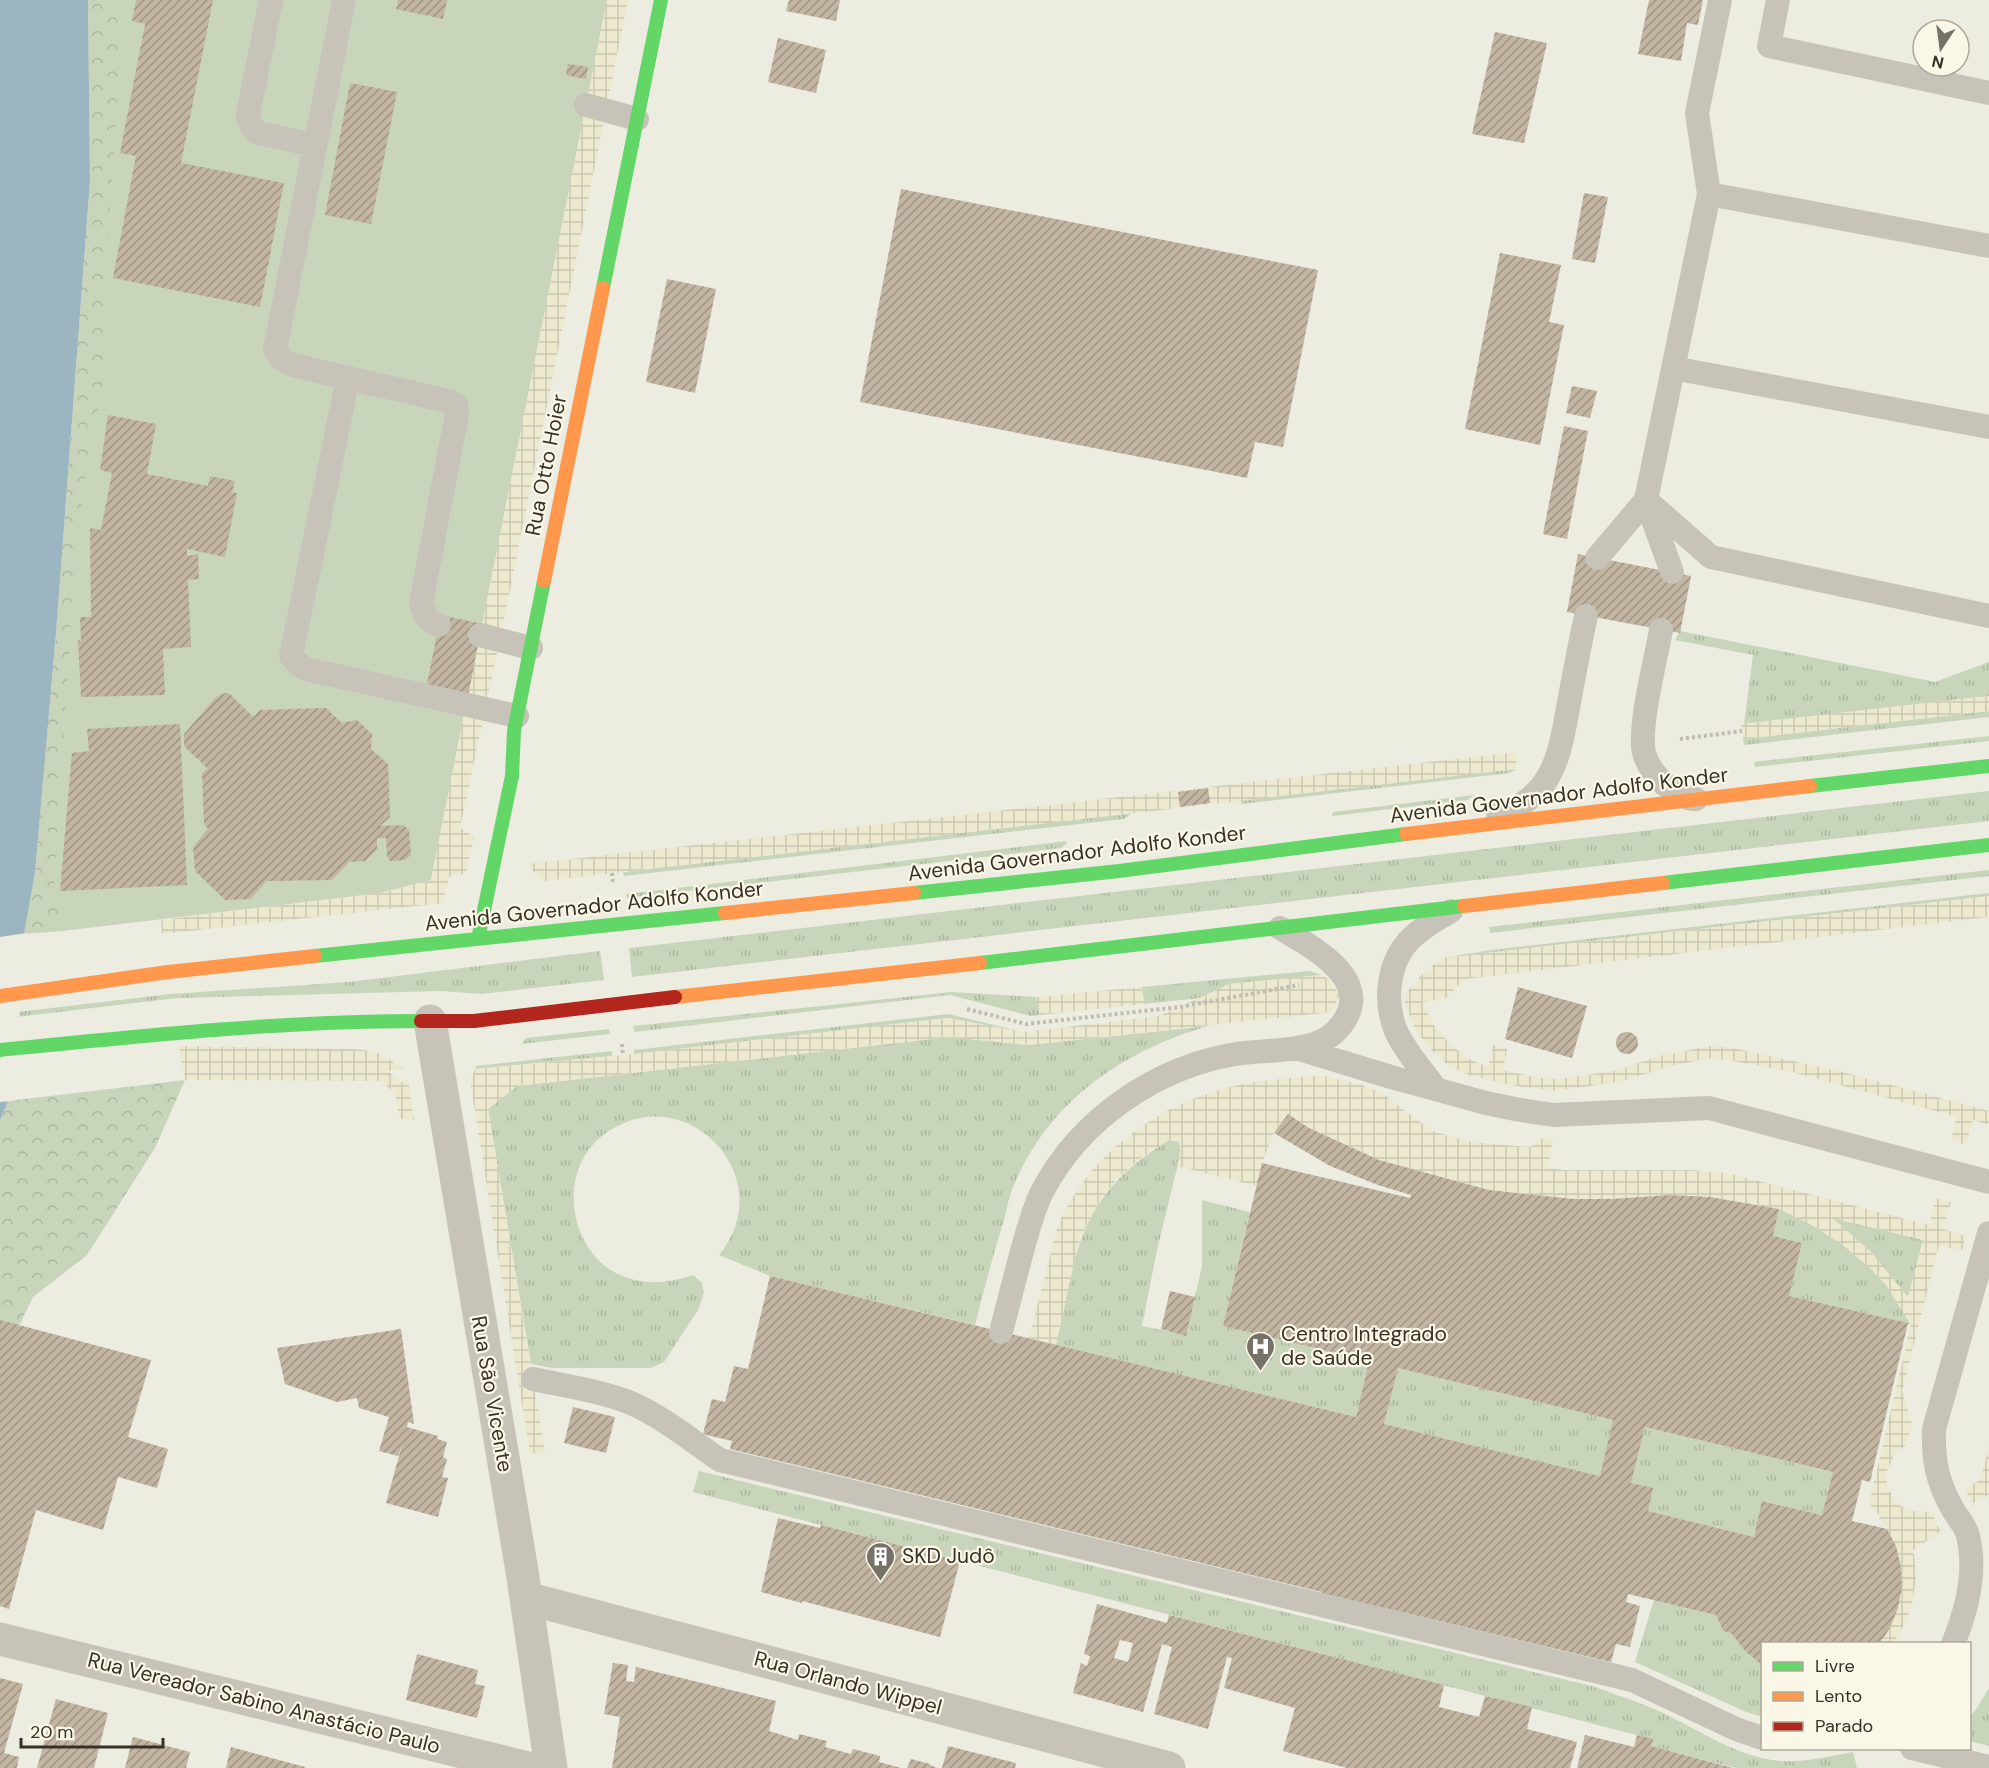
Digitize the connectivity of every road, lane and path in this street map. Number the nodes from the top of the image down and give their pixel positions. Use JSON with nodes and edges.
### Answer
{"nodes":[{"id":1,"x":271,"y":0,"type":"edge"},
{"id":2,"x":344,"y":0,"type":"edge"},
{"id":3,"x":661,"y":0,"type":"edge"},
{"id":4,"x":1720,"y":0,"type":"edge"},
{"id":5,"x":1778,"y":0,"type":"edge"},
{"id":6,"x":1989,"y":93,"type":"edge"},
{"id":7,"x":586,"y":105,"type":"dead end"},
{"id":8,"x":638,"y":119,"type":"junction"},
{"id":9,"x":315,"y":145,"type":"junction"},
{"id":10,"x":1708,"y":194,"type":"junction"},
{"id":11,"x":1989,"y":246,"type":"edge"},
{"id":12,"x":1674,"y":368,"type":"junction"},
{"id":13,"x":348,"y":378,"type":"junction"},
{"id":14,"x":1989,"y":427,"type":"edge"},
{"id":15,"x":1647,"y":500,"type":"junction"},
{"id":16,"x":1597,"y":558,"type":"dead end"},
{"id":17,"x":1672,"y":572,"type":"dead end"},
{"id":18,"x":1586,"y":616,"type":"dead end"},
{"id":19,"x":1989,"y":616,"type":"edge"},
{"id":20,"x":439,"y":626,"type":"dead end"},
{"id":21,"x":1661,"y":630,"type":"dead end"},
{"id":22,"x":480,"y":635,"type":"dead end"},
{"id":23,"x":531,"y":648,"type":"junction"},
{"id":24,"x":517,"y":716,"type":"junction"},
{"id":25,"x":1989,"y":766,"type":"edge"},
{"id":26,"x":1704,"y":798,"type":"junction"},
{"id":27,"x":1466,"y":826,"type":"junction"},
{"id":28,"x":1989,"y":845,"type":"edge"},
{"id":29,"x":1458,"y":907,"type":"junction"},
{"id":30,"x":1280,"y":928,"type":"junction"},
{"id":31,"x":478,"y":939,"type":"junction"},
{"id":32,"x":1307,"y":984,"type":"dead end"},
{"id":33,"x":0,"y":996,"type":"edge"},
{"id":34,"x":960,"y":1007,"type":"dead end"},
{"id":35,"x":430,"y":1021,"type":"junction"},
{"id":36,"x":1296,"y":1048,"type":"junction"},
{"id":37,"x":0,"y":1050,"type":"edge"},
{"id":38,"x":1435,"y":1088,"type":"junction"},
{"id":39,"x":1989,"y":1182,"type":"edge"},
{"id":40,"x":1989,"y":1233,"type":"edge"},
{"id":41,"x":1002,"y":1332,"type":"dead end"},
{"id":42,"x":533,"y":1379,"type":"dead end"},
{"id":43,"x":526,"y":1598,"type":"junction"},
{"id":44,"x":0,"y":1639,"type":"edge"},
{"id":45,"x":1954,"y":1642,"type":"edge"},
{"id":46,"x":1761,"y":1738,"type":"edge"},
{"id":47,"x":1916,"y":1750,"type":"edge"},
{"id":48,"x":1989,"y":1767,"type":"edge"},
{"id":49,"x":528,"y":1768,"type":"edge"},
{"id":50,"x":551,"y":1768,"type":"edge"},
{"id":51,"x":1169,"y":1768,"type":"edge"}],
"edges":[{"from":1,"to":9,"type":"lane"},
{"from":2,"to":9,"type":"lane"},
{"from":3,"to":8,"type":"main road","name":"Rua Otto Hoier"},
{"from":4,"to":10,"type":"lane"},
{"from":5,"to":6,"type":"lane"},
{"from":7,"to":8,"type":"lane"},
{"from":8,"to":23,"type":"main road","name":"Rua Otto Hoier"},
{"from":9,"to":13,"type":"lane"},
{"from":10,"to":11,"type":"lane"},
{"from":10,"to":12,"type":"lane"},
{"from":12,"to":14,"type":"lane"},
{"from":12,"to":15,"type":"lane"},
{"from":13,"to":20,"type":"lane"},
{"from":13,"to":24,"type":"lane"},
{"from":15,"to":16,"type":"lane"},
{"from":15,"to":17,"type":"lane"},
{"from":15,"to":19,"type":"lane"},
{"from":18,"to":27,"type":"lane"},
{"from":21,"to":26,"type":"lane"},
{"from":22,"to":23,"type":"lane"},
{"from":23,"to":24,"type":"main road","name":"Rua Otto Hoier"},
{"from":24,"to":31,"type":"main road","name":"Rua Otto Hoier"},
{"from":25,"to":26,"type":"main road","name":"Avenida Governador Adolfo Konder"},
{"from":26,"to":27,"type":"main road","name":"Avenida Governador Adolfo Konder"},
{"from":27,"to":31,"type":"main road","name":"Avenida Governador Adolfo Konder"},
{"from":28,"to":29,"type":"main road"},
{"from":29,"to":30,"type":"main road"},
{"from":29,"to":38,"type":"lane"},
{"from":30,"to":35,"type":"main road"},
{"from":30,"to":36,"type":"lane"},
{"from":31,"to":33,"type":"main road","name":"Avenida Governador Adolfo Konder"},
{"from":32,"to":34,"type":"path"},
{"from":35,"to":37,"type":"main road"},
{"from":35,"to":43,"type":"street","name":"Rua São Vicente"},
{"from":36,"to":38,"type":"lane"},
{"from":36,"to":41,"type":"lane"},
{"from":38,"to":39,"type":"lane"},
{"from":40,"to":45,"type":"lane"},
{"from":42,"to":46,"type":"lane"},
{"from":43,"to":50,"type":"street","name":"Rua São Vicente"},
{"from":43,"to":51,"type":"street","name":"Rua Orlando Wippel"},
{"from":44,"to":49,"type":"street","name":"Rua Vereador Sabino Anastácio Paulo"},
{"from":47,"to":48,"type":"lane"}]}
